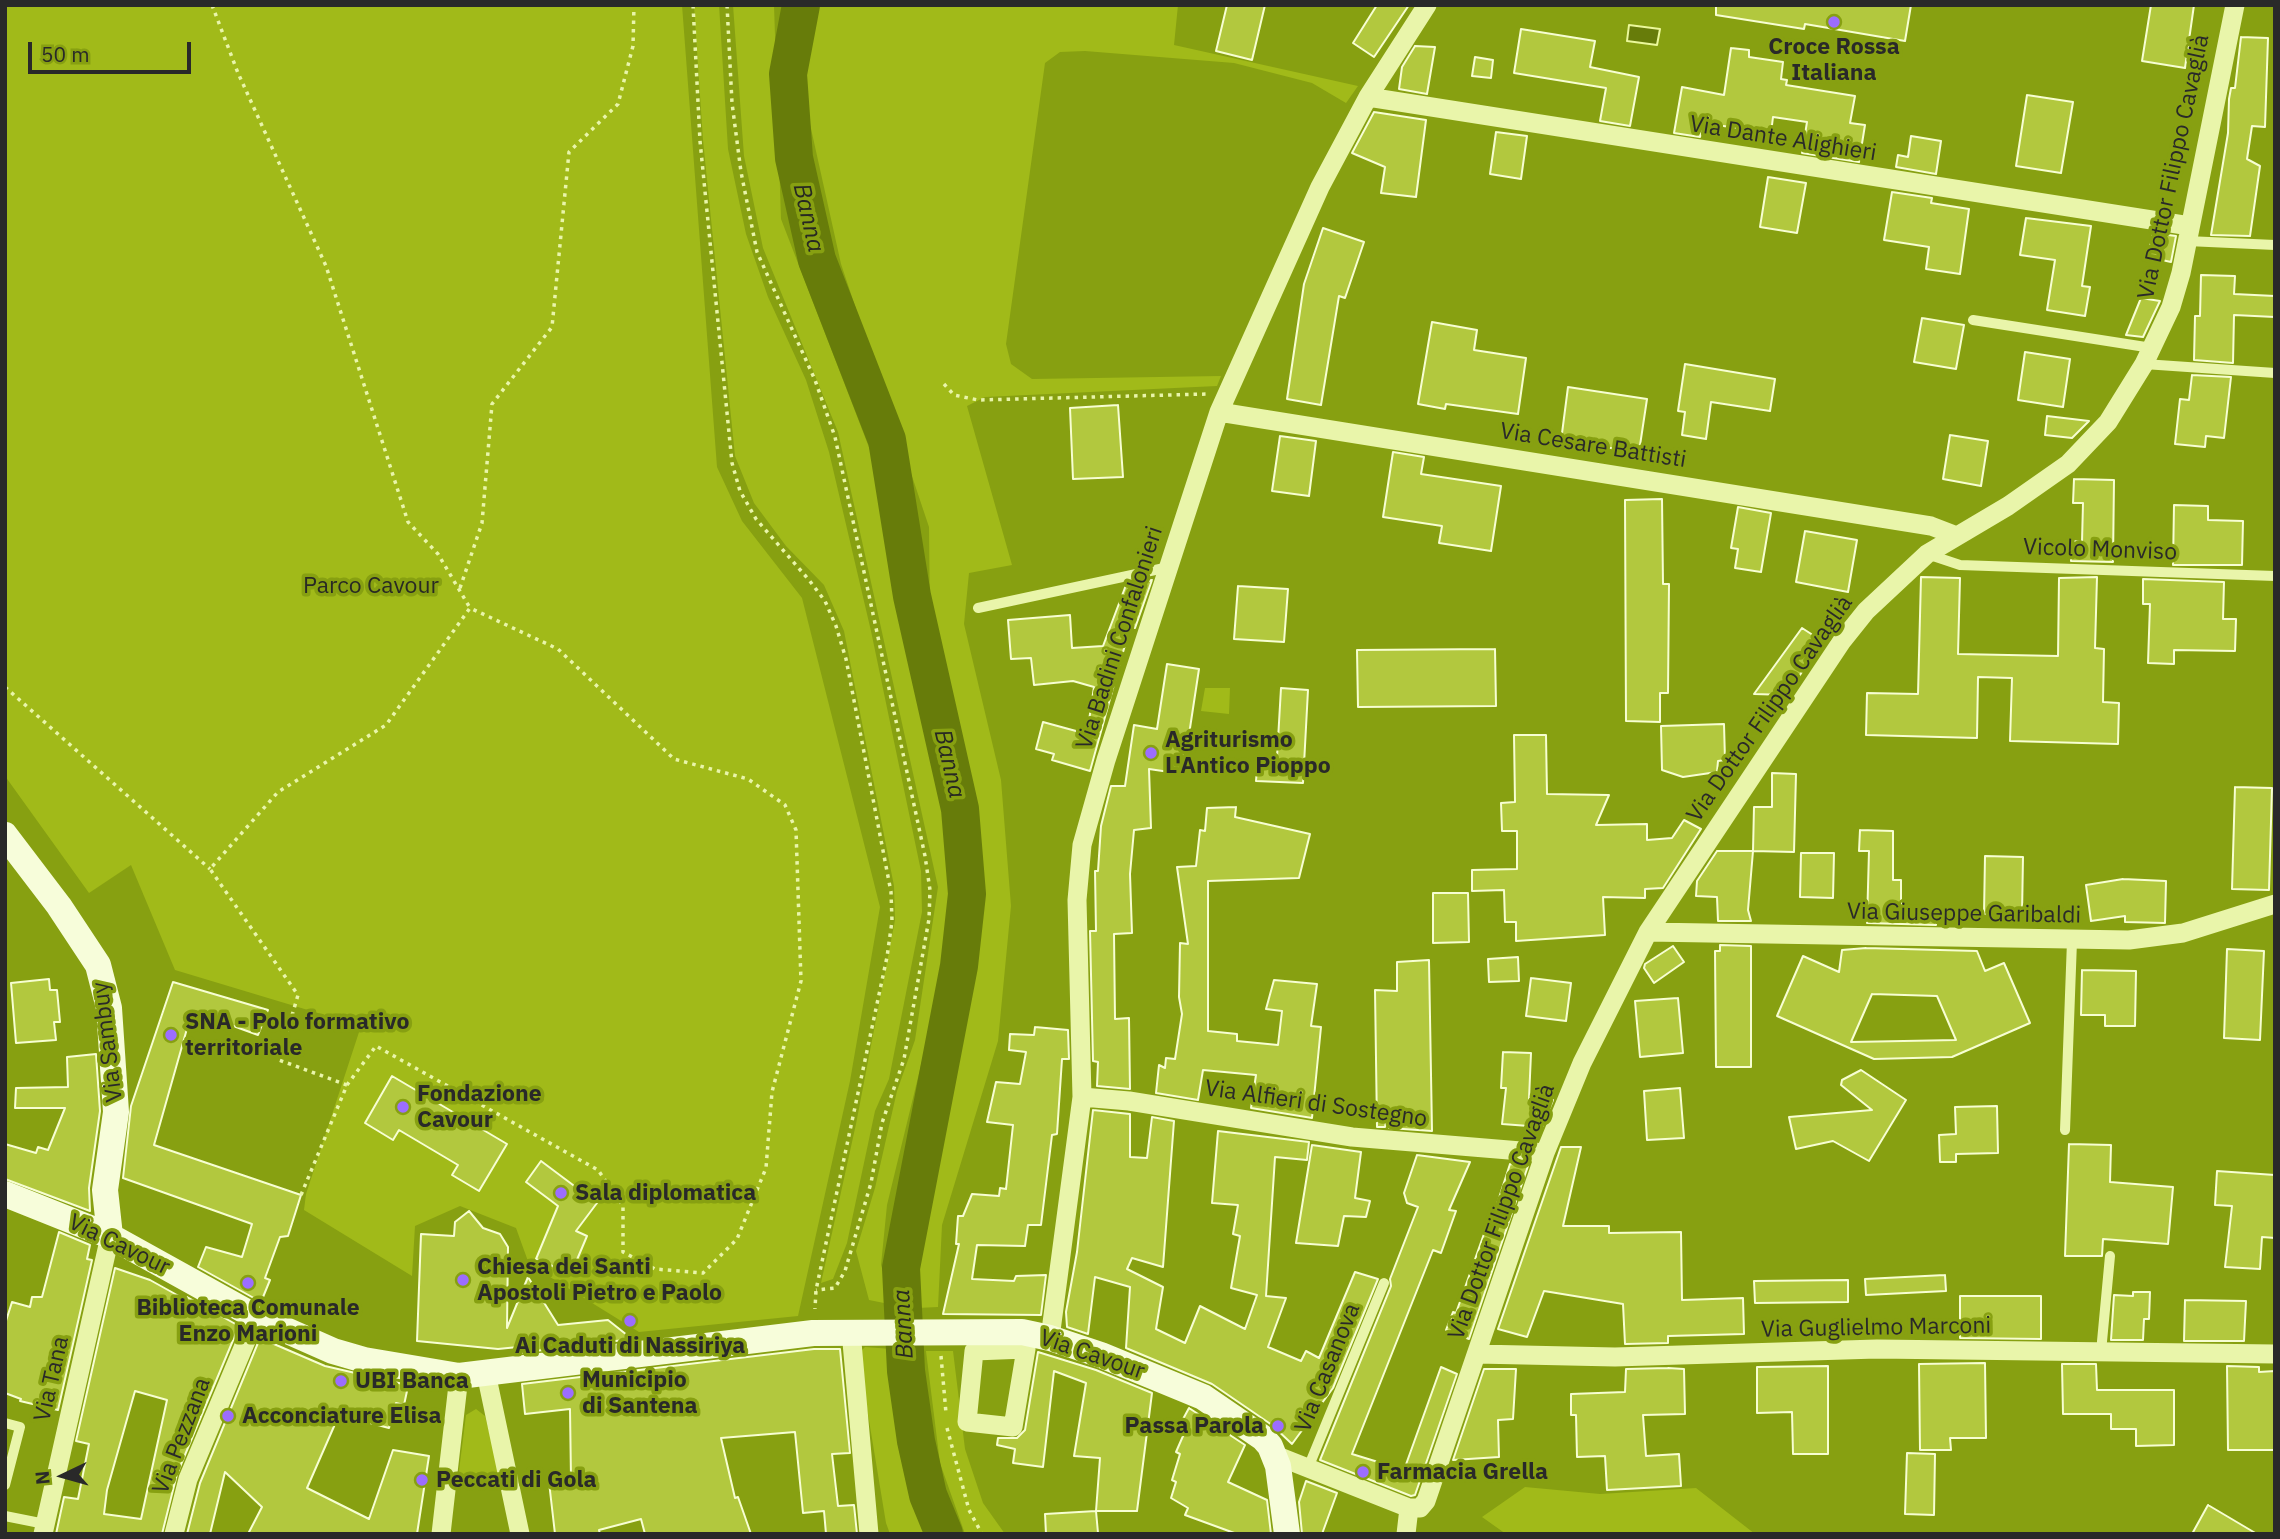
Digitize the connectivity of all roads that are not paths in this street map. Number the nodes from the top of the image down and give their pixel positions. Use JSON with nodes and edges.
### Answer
{"nodes":[{"id":1,"x":1427,"y":5,"type":"edge"},
{"id":2,"x":2235,"y":5,"type":"edge"},
{"id":3,"x":1368,"y":97,"type":"junction"},
{"id":4,"x":2189,"y":234,"type":"junction"},
{"id":5,"x":2275,"y":245,"type":"edge"},
{"id":6,"x":1973,"y":320,"type":"dead end"},
{"id":7,"x":2148,"y":356,"type":"junction"},
{"id":8,"x":2275,"y":373,"type":"edge"},
{"id":9,"x":1223,"y":405,"type":"junction"},
{"id":10,"x":1957,"y":536,"type":"junction"},
{"id":11,"x":1927,"y":554,"type":"junction"},
{"id":12,"x":1170,"y":566,"type":"junction"},
{"id":13,"x":2275,"y":576,"type":"edge"},
{"id":14,"x":978,"y":608,"type":"dead end"},
{"id":15,"x":5,"y":835,"type":"edge"},
{"id":16,"x":2275,"y":904,"type":"edge"},
{"id":17,"x":1648,"y":932,"type":"junction"},
{"id":18,"x":2072,"y":941,"type":"junction"},
{"id":19,"x":1082,"y":1097,"type":"junction"},
{"id":20,"x":2065,"y":1130,"type":"dead end"},
{"id":21,"x":1545,"y":1153,"type":"junction"},
{"id":22,"x":5,"y":1194,"type":"edge"},
{"id":23,"x":110,"y":1236,"type":"junction"},
{"id":24,"x":2110,"y":1256,"type":"dead end"},
{"id":25,"x":1384,"y":1283,"type":"dead end"},
{"id":26,"x":256,"y":1317,"type":"junction"},
{"id":27,"x":856,"y":1331,"type":"junction"},
{"id":28,"x":1050,"y":1338,"type":"junction"},
{"id":29,"x":965,"y":1341,"type":"junction"},
{"id":30,"x":2101,"y":1352,"type":"junction"},
{"id":31,"x":1477,"y":1354,"type":"junction"},
{"id":32,"x":2275,"y":1354,"type":"edge"},
{"id":33,"x":486,"y":1373,"type":"junction"},
{"id":34,"x":459,"y":1376,"type":"junction"},
{"id":35,"x":5,"y":1423,"type":"edge"},
{"id":36,"x":1275,"y":1455,"type":"junction"},
{"id":37,"x":1308,"y":1468,"type":"junction"},
{"id":38,"x":5,"y":1485,"type":"edge"},
{"id":39,"x":1409,"y":1508,"type":"junction"},
{"id":40,"x":5,"y":1516,"type":"edge"},
{"id":41,"x":44,"y":1529,"type":"edge"},
{"id":42,"x":174,"y":1534,"type":"edge"},
{"id":43,"x":441,"y":1534,"type":"edge"},
{"id":44,"x":520,"y":1534,"type":"edge"},
{"id":45,"x":869,"y":1534,"type":"edge"},
{"id":46,"x":1287,"y":1534,"type":"edge"},
{"id":47,"x":1406,"y":1534,"type":"edge"}],
"edges":[{"from":1,"to":3,"type":"street","name":"Via Badini Confalonieri"},
{"from":2,"to":4,"type":"street","name":"Via Dottor Filippo Cavaglià"},
{"from":3,"to":4,"type":"street","name":"Via Dante Alighieri"},
{"from":3,"to":9,"type":"street","name":"Via Badini Confalonieri"},
{"from":4,"to":5,"type":"lane"},
{"from":4,"to":7,"type":"street","name":"Via Dottor Filippo Cavaglià"},
{"from":6,"to":7,"type":"lane"},
{"from":7,"to":8,"type":"lane"},
{"from":7,"to":10,"type":"street","name":"Via Dottor Filippo Cavaglià"},
{"from":9,"to":10,"type":"street","name":"Via Cesare Battisti"},
{"from":9,"to":12,"type":"street","name":"Via Badini Confalonieri"},
{"from":10,"to":11,"type":"street","name":"Via Dottor Filippo Cavaglià"},
{"from":11,"to":13,"type":"lane","name":"Vicolo Monviso"},
{"from":11,"to":17,"type":"street","name":"Via Dottor Filippo Cavaglià"},
{"from":12,"to":14,"type":"lane"},
{"from":12,"to":19,"type":"street","name":"Via Badini Confalonieri"},
{"from":15,"to":23,"type":"street","name":"Via Sambuy"},
{"from":16,"to":18,"type":"street","name":"Via Giuseppe Garibaldi"},
{"from":17,"to":18,"type":"street","name":"Via Giuseppe Garibaldi"},
{"from":17,"to":21,"type":"street","name":"Via Dottor Filippo Cavaglià"},
{"from":18,"to":20,"type":"lane"},
{"from":19,"to":21,"type":"street","name":"Via Alfieri di Sostegno"},
{"from":19,"to":28,"type":"street","name":"Via Badini Confalonieri"},
{"from":21,"to":31,"type":"street","name":"Via Dottor Filippo Cavaglià"},
{"from":22,"to":23,"type":"street","name":"Via Cavour"},
{"from":23,"to":26,"type":"street","name":"Via Cavour"},
{"from":23,"to":41,"type":"street","name":"Via Tana"},
{"from":24,"to":30,"type":"lane"},
{"from":25,"to":37,"type":"lane","name":"Via Casanova"},
{"from":26,"to":34,"type":"street","name":"Via Cavour"},
{"from":26,"to":42,"type":"street","name":"Via Pezzana"},
{"from":27,"to":29,"type":"street","name":"Via Cavour"},
{"from":27,"to":33,"type":"street","name":"Via Cavour"},
{"from":27,"to":45,"type":"street"},
{"from":28,"to":29,"type":"street","name":"Via Cavour"},
{"from":28,"to":36,"type":"street","name":"Via Cavour"},
{"from":29,"to":29,"type":"street"},
{"from":30,"to":31,"type":"street","name":"Via Guglielmo Marconi"},
{"from":30,"to":32,"type":"street","name":"Via Guglielmo Marconi"},
{"from":31,"to":39,"type":"street","name":"Via Dottor Filippo Cavaglià"},
{"from":33,"to":34,"type":"street","name":"Via Cavour"},
{"from":33,"to":44,"type":"street"},
{"from":34,"to":43,"type":"street"},
{"from":35,"to":38,"type":"lane"},
{"from":36,"to":37,"type":"street"},
{"from":36,"to":46,"type":"street"},
{"from":37,"to":39,"type":"street"},
{"from":39,"to":47,"type":"street"},
{"from":40,"to":41,"type":"lane"}]}
